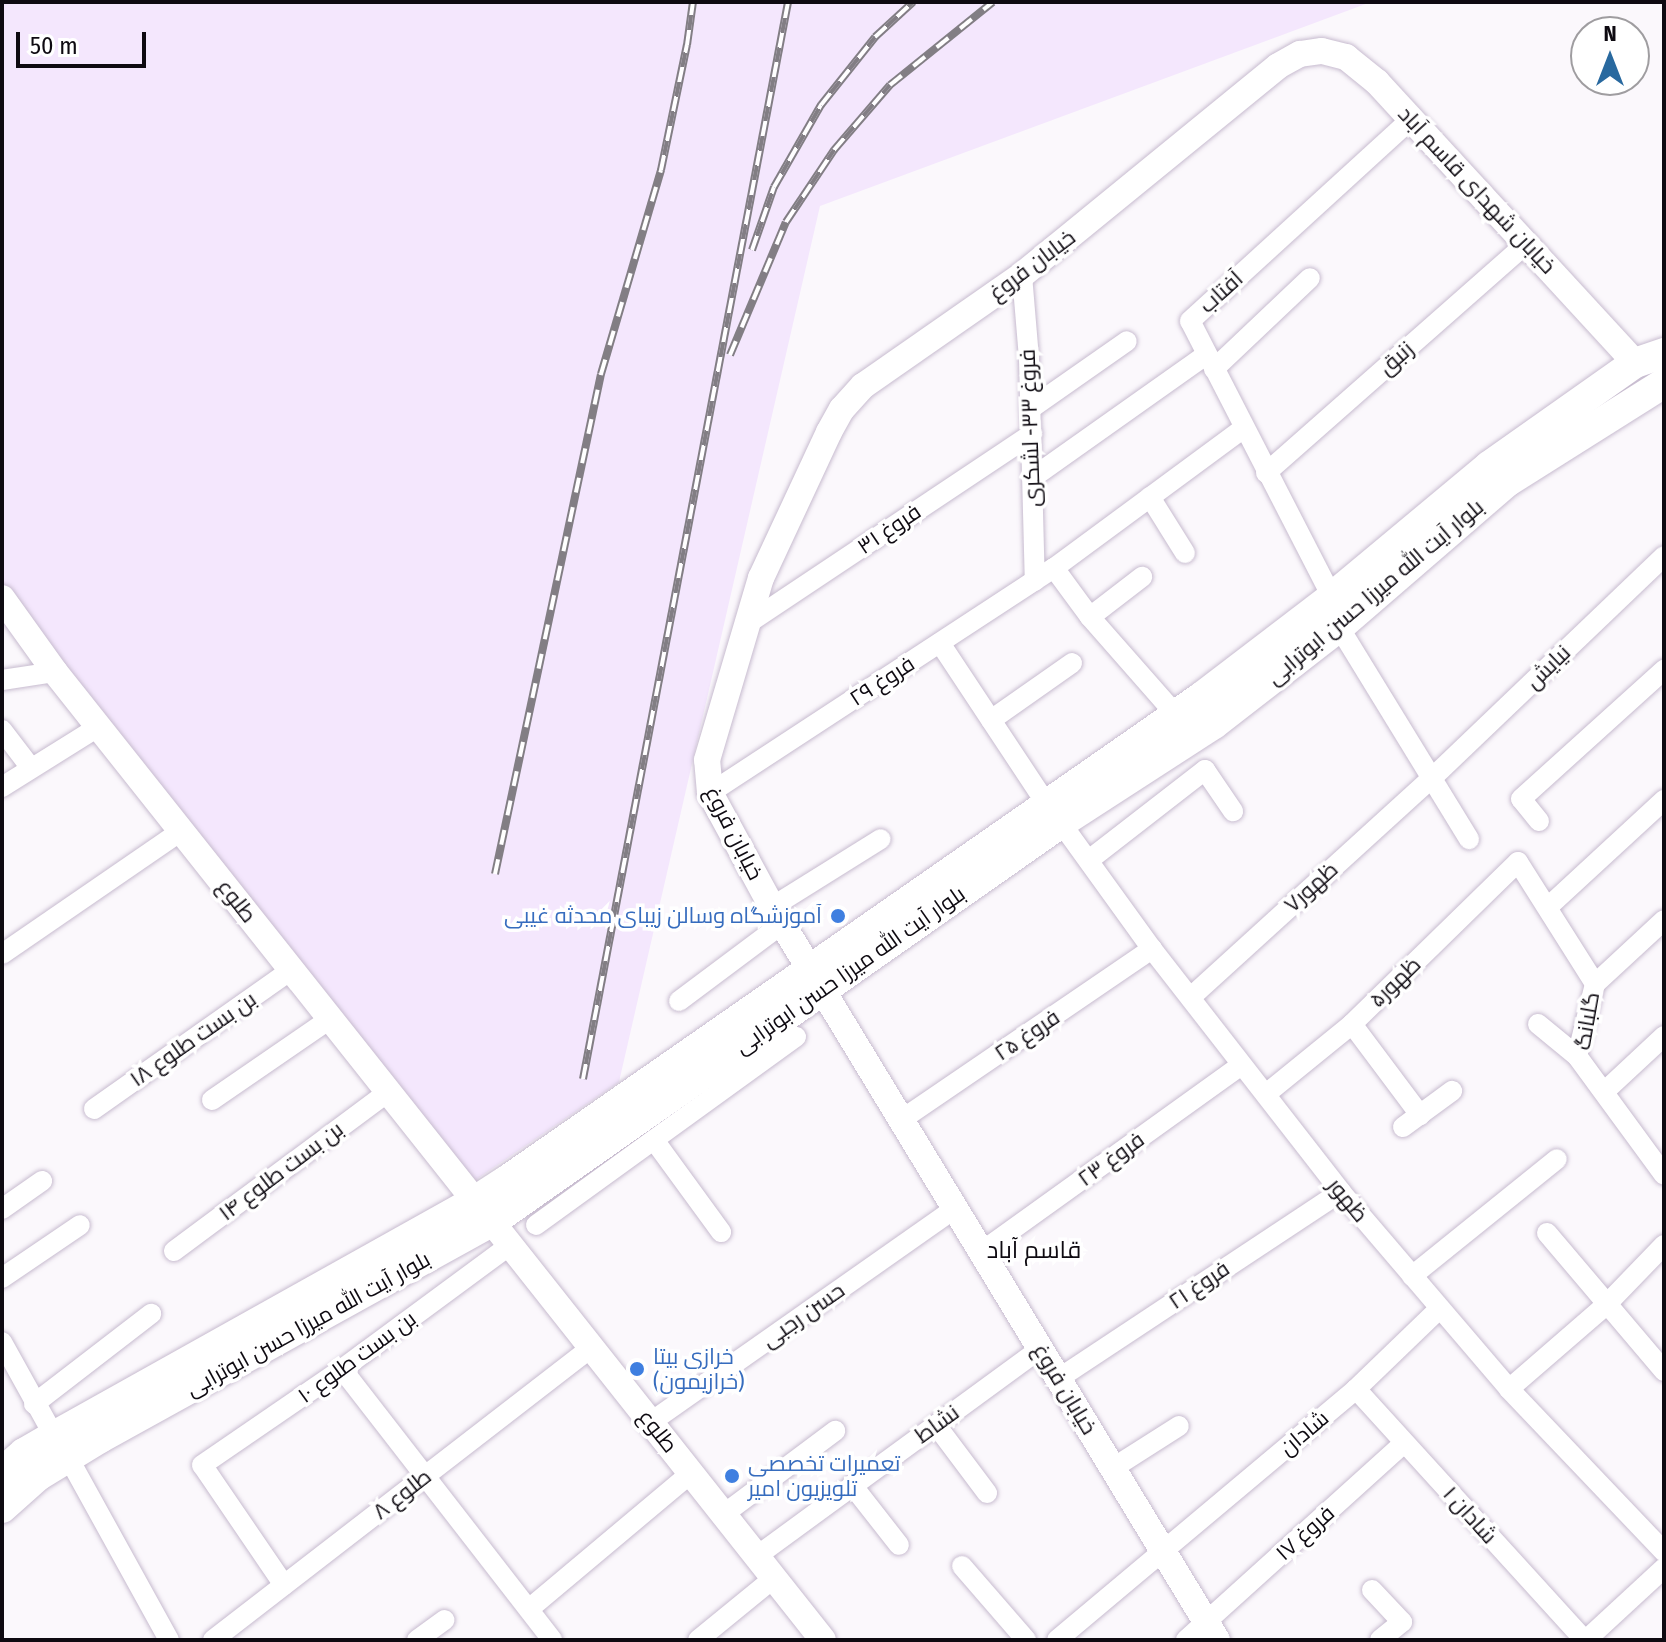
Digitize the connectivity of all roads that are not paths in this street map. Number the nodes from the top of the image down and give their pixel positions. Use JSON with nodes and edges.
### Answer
{"nodes":[{"id":1,"x":1300,"y":54,"type":"joint"},
{"id":2,"x":1411,"y":119,"type":"junction"},
{"id":3,"x":1526,"y":244,"type":"junction"},
{"id":4,"x":1022,"y":275,"type":"junction"},
{"id":5,"x":1310,"y":278,"type":"dead end"},
{"id":6,"x":1127,"y":341,"type":"dead end"},
{"id":7,"x":1664,"y":353,"type":"edge"},
{"id":8,"x":1210,"y":361,"type":"junction"},
{"id":9,"x":1635,"y":363,"type":"junction"},
{"id":10,"x":1661,"y":390,"type":"edge"},
{"id":11,"x":1030,"y":409,"type":"junction"},
{"id":12,"x":1244,"y":428,"type":"junction"},
{"id":13,"x":1032,"y":434,"type":"junction"},
{"id":14,"x":1266,"y":473,"type":"junction"},
{"id":15,"x":1032,"y":478,"type":"junction"},
{"id":16,"x":1150,"y":497,"type":"junction"},
{"id":17,"x":1185,"y":553,"type":"dead end"},
{"id":18,"x":1664,"y":556,"type":"edge"},
{"id":19,"x":1054,"y":568,"type":"junction"},
{"id":20,"x":1142,"y":577,"type":"dead end"},
{"id":21,"x":1035,"y":581,"type":"junction"},
{"id":22,"x":1332,"y":597,"type":"junction"},
{"id":23,"x":2,"y":598,"type":"edge"},
{"id":24,"x":1090,"y":617,"type":"junction"},
{"id":25,"x":747,"y":624,"type":"junction"},
{"id":26,"x":1339,"y":627,"type":"junction"},
{"id":27,"x":940,"y":643,"type":"junction"},
{"id":28,"x":1072,"y":663,"type":"dead end"},
{"id":29,"x":1664,"y":670,"type":"edge"},
{"id":30,"x":55,"y":672,"type":"junction"},
{"id":31,"x":2,"y":680,"type":"edge"},
{"id":32,"x":1176,"y":715,"type":"junction"},
{"id":33,"x":991,"y":720,"type":"junction"},
{"id":34,"x":98,"y":727,"type":"junction"},
{"id":35,"x":2,"y":730,"type":"edge"},
{"id":36,"x":31,"y":768,"type":"junction"},
{"id":37,"x":1432,"y":778,"type":"junction"},
{"id":38,"x":2,"y":787,"type":"edge"},
{"id":39,"x":710,"y":793,"type":"junction"},
{"id":40,"x":1664,"y":800,"type":"edge"},
{"id":41,"x":1233,"y":811,"type":"dead end"},
{"id":42,"x":1055,"y":815,"type":"junction"},
{"id":43,"x":1539,"y":821,"type":"dead end"},
{"id":44,"x":181,"y":831,"type":"junction"},
{"id":45,"x":881,"y":839,"type":"dead end"},
{"id":46,"x":1469,"y":839,"type":"dead end"},
{"id":47,"x":1089,"y":860,"type":"junction"},
{"id":48,"x":1518,"y":862,"type":"joint"},
{"id":49,"x":1548,"y":907,"type":"junction"},
{"id":50,"x":777,"y":915,"type":"junction"},
{"id":51,"x":1664,"y":920,"type":"edge"},
{"id":52,"x":1152,"y":949,"type":"junction"},
{"id":53,"x":2,"y":954,"type":"edge"},
{"id":54,"x":291,"y":970,"type":"junction"},
{"id":55,"x":816,"y":980,"type":"junction"},
{"id":56,"x":1595,"y":984,"type":"junction"},
{"id":57,"x":1191,"y":997,"type":"junction"},
{"id":58,"x":679,"y":1001,"type":"dead end"},
{"id":59,"x":330,"y":1019,"type":"junction"},
{"id":60,"x":1352,"y":1024,"type":"junction"},
{"id":61,"x":1538,"y":1024,"type":"dead end"},
{"id":62,"x":1664,"y":1036,"type":"edge"},
{"id":63,"x":796,"y":1037,"type":"dead end"},
{"id":64,"x":1577,"y":1056,"type":"junction"},
{"id":65,"x":744,"y":1060,"type":"junction"},
{"id":66,"x":1241,"y":1065,"type":"junction"},
{"id":67,"x":1452,"y":1091,"type":"dead end"},
{"id":68,"x":388,"y":1092,"type":"junction"},
{"id":69,"x":1604,"y":1092,"type":"junction"},
{"id":70,"x":1266,"y":1094,"type":"junction"},
{"id":71,"x":212,"y":1100,"type":"dead end"},
{"id":72,"x":94,"y":1109,"type":"dead end"},
{"id":73,"x":1420,"y":1115,"type":"junction"},
{"id":74,"x":901,"y":1120,"type":"junction"},
{"id":75,"x":1403,"y":1127,"type":"dead end"},
{"id":76,"x":654,"y":1140,"type":"junction"},
{"id":77,"x":1557,"y":1159,"type":"dead end"},
{"id":78,"x":1664,"y":1175,"type":"edge"},
{"id":79,"x":42,"y":1181,"type":"dead end"},
{"id":80,"x":571,"y":1183,"type":"junction"},
{"id":81,"x":1341,"y":1192,"type":"junction"},
{"id":82,"x":955,"y":1208,"type":"junction"},
{"id":83,"x":2,"y":1209,"type":"edge"},
{"id":84,"x":492,"y":1223,"type":"junction"},
{"id":85,"x":80,"y":1225,"type":"dead end"},
{"id":86,"x":536,"y":1225,"type":"dead end"},
{"id":87,"x":721,"y":1232,"type":"dead end"},
{"id":88,"x":1547,"y":1233,"type":"dead end"},
{"id":89,"x":1664,"y":1245,"type":"edge"},
{"id":90,"x":174,"y":1251,"type":"dead end"},
{"id":91,"x":981,"y":1252,"type":"junction"},
{"id":92,"x":1412,"y":1276,"type":"junction"},
{"id":93,"x":2,"y":1278,"type":"edge"},
{"id":94,"x":1607,"y":1304,"type":"junction"},
{"id":95,"x":1439,"y":1309,"type":"junction"},
{"id":96,"x":151,"y":1314,"type":"dead end"},
{"id":97,"x":2,"y":1342,"type":"edge"},
{"id":98,"x":591,"y":1348,"type":"junction"},
{"id":99,"x":1040,"y":1349,"type":"junction"},
{"id":100,"x":342,"y":1369,"type":"junction"},
{"id":101,"x":1664,"y":1371,"type":"edge"},
{"id":102,"x":1058,"y":1379,"type":"junction"},
{"id":103,"x":1356,"y":1389,"type":"junction"},
{"id":104,"x":1509,"y":1389,"type":"junction"},
{"id":105,"x":34,"y":1404,"type":"junction"},
{"id":106,"x":651,"y":1422,"type":"junction"},
{"id":107,"x":936,"y":1425,"type":"junction"},
{"id":108,"x":1179,"y":1426,"type":"dead end"},
{"id":109,"x":835,"y":1431,"type":"dead end"},
{"id":110,"x":1404,"y":1443,"type":"junction"},
{"id":111,"x":61,"y":1446,"type":"junction"},
{"id":112,"x":1113,"y":1468,"type":"junction"},
{"id":113,"x":2,"y":1472,"type":"edge"},
{"id":114,"x":691,"y":1473,"type":"junction"},
{"id":115,"x":426,"y":1476,"type":"junction"},
{"id":116,"x":852,"y":1485,"type":"junction"},
{"id":117,"x":987,"y":1493,"type":"dead end"},
{"id":118,"x":2,"y":1508,"type":"edge"},
{"id":119,"x":724,"y":1514,"type":"junction"},
{"id":120,"x":899,"y":1545,"type":"dead end"},
{"id":121,"x":1163,"y":1552,"type":"junction"},
{"id":122,"x":1664,"y":1552,"type":"edge"},
{"id":123,"x":757,"y":1556,"type":"junction"},
{"id":124,"x":962,"y":1566,"type":"dead end"},
{"id":125,"x":1664,"y":1568,"type":"edge"},
{"id":126,"x":774,"y":1578,"type":"junction"},
{"id":127,"x":284,"y":1585,"type":"junction"},
{"id":128,"x":1372,"y":1590,"type":"dead end"},
{"id":129,"x":529,"y":1609,"type":"junction"},
{"id":130,"x":445,"y":1620,"type":"dead end"},
{"id":131,"x":1212,"y":1632,"type":"edge"},
{"id":132,"x":166,"y":1635,"type":"edge"},
{"id":133,"x":144,"y":1640,"type":"edge"},
{"id":134,"x":213,"y":1640,"type":"edge"},
{"id":135,"x":417,"y":1640,"type":"edge"},
{"id":136,"x":552,"y":1640,"type":"edge"},
{"id":137,"x":698,"y":1640,"type":"edge"},
{"id":138,"x":823,"y":1640,"type":"edge"},
{"id":139,"x":1026,"y":1640,"type":"edge"},
{"id":140,"x":1057,"y":1640,"type":"edge"},
{"id":141,"x":1186,"y":1640,"type":"edge"},
{"id":142,"x":1380,"y":1640,"type":"edge"},
{"id":143,"x":1585,"y":1640,"type":"edge"}],
"edges":[{"from":1,"to":2,"type":"street","name":"خیابان شهدای قاسم آباد"},
{"from":1,"to":4,"type":"street","name":"خیابان فروغ"},
{"from":2,"to":3,"type":"street","name":"خیابان شهدای قاسم آباد"},
{"from":2,"to":8,"type":"street","name":"آفتاب"},
{"from":3,"to":9,"type":"street","name":"خیابان شهدای قاسم آباد"},
{"from":3,"to":14,"type":"street","name":"زنبق"},
{"from":4,"to":11,"type":"street","name":"فروغ ۳۳- لشکری"},
{"from":4,"to":25,"type":"street","name":"خیابان فروغ"},
{"from":5,"to":8,"type":"street"},
{"from":6,"to":11,"type":"street"},
{"from":7,"to":9,"type":"main road","name":"بلوار آیت الله میرزا حسن ابوترابی"},
{"from":8,"to":12,"type":"street","name":"آفتاب"},
{"from":8,"to":15,"type":"street"},
{"from":9,"to":10,"type":"main road"},
{"from":9,"to":22,"type":"main road","name":"بلوار آیت الله میرزا حسن ابوترابی"},
{"from":10,"to":26,"type":"main road","name":"بلوار آیت الله میرزا حسن ابوترابی"},
{"from":11,"to":13,"type":"street","name":"فروغ ۳۳- لشکری"},
{"from":12,"to":14,"type":"street","name":"آفتاب"},
{"from":12,"to":16,"type":"street","name":"فروغ ۲۹"},
{"from":13,"to":15,"type":"street","name":"فروغ ۳۳- لشکری"},
{"from":13,"to":25,"type":"street","name":"فروغ ۳۱"},
{"from":14,"to":22,"type":"street","name":"آفتاب"},
{"from":15,"to":21,"type":"street","name":"فروغ ۳۳- لشکری"},
{"from":16,"to":17,"type":"street"},
{"from":16,"to":19,"type":"street","name":"فروغ ۲۹"},
{"from":18,"to":37,"type":"street","name":"نيايش"},
{"from":19,"to":21,"type":"street","name":"فروغ ۲۹"},
{"from":19,"to":24,"type":"street"},
{"from":20,"to":24,"type":"street"},
{"from":21,"to":27,"type":"street","name":"فروغ ۲۹"},
{"from":22,"to":32,"type":"main road","name":"بلوار آیت الله میرزا حسن ابوترابی"},
{"from":23,"to":30,"type":"street","name":"طلوع"},
{"from":24,"to":32,"type":"street"},
{"from":25,"to":39,"type":"street","name":"خیابان فروغ"},
{"from":26,"to":37,"type":"street"},
{"from":26,"to":42,"type":"main road","name":"بلوار آیت الله میرزا حسن ابوترابی"},
{"from":27,"to":33,"type":"street","name":"ظهور"},
{"from":27,"to":39,"type":"street","name":"فروغ ۲۹"},
{"from":28,"to":33,"type":"street"},
{"from":29,"to":43,"type":"street"},
{"from":30,"to":31,"type":"street"},
{"from":30,"to":34,"type":"street","name":"طلوع"},
{"from":32,"to":42,"type":"main road","name":"بلوار آیت الله میرزا حسن ابوترابی"},
{"from":33,"to":42,"type":"street","name":"ظهور"},
{"from":34,"to":36,"type":"street"},
{"from":34,"to":44,"type":"street","name":"طلوع"},
{"from":35,"to":36,"type":"street"},
{"from":36,"to":38,"type":"street"},
{"from":37,"to":46,"type":"street"},
{"from":37,"to":57,"type":"street","name":"ظهور۷"},
{"from":39,"to":50,"type":"street","name":"خیابان فروغ"},
{"from":40,"to":49,"type":"street"},
{"from":41,"to":47,"type":"street"},
{"from":42,"to":47,"type":"street","name":"ظهور"},
{"from":42,"to":55,"type":"main road","name":"بلوار آیت الله میرزا حسن ابوترابی"},
{"from":44,"to":53,"type":"street"},
{"from":44,"to":54,"type":"street","name":"طلوع"},
{"from":45,"to":50,"type":"street"},
{"from":47,"to":52,"type":"street","name":"ظهور"},
{"from":48,"to":49,"type":"street","name":"گلبانگ"},
{"from":48,"to":60,"type":"street","name":"ظهور۵"},
{"from":49,"to":56,"type":"street","name":"گلبانگ"},
{"from":50,"to":55,"type":"street","name":"خیابان فروغ"},
{"from":50,"to":58,"type":"street"},
{"from":51,"to":56,"type":"street"},
{"from":52,"to":57,"type":"street","name":"ظهور"},
{"from":52,"to":74,"type":"street","name":"فروغ ۲۵"},
{"from":54,"to":59,"type":"street","name":"طلوع"},
{"from":54,"to":72,"type":"street","name":"بن بست طلوع ۱۸"},
{"from":55,"to":65,"type":"main road","name":"بلوار آیت الله میرزا حسن ابوترابی"},
{"from":55,"to":74,"type":"street","name":"خیابان فروغ"},
{"from":55,"to":84,"type":"main road","name":"بلوار آیت الله میرزا حسن ابوترابی"},
{"from":56,"to":64,"type":"street","name":"گلبانگ"},
{"from":57,"to":66,"type":"street","name":"ظهور"},
{"from":59,"to":68,"type":"street","name":"طلوع"},
{"from":59,"to":71,"type":"street"},
{"from":60,"to":70,"type":"street","name":"ظهور۵"},
{"from":60,"to":73,"type":"street"},
{"from":61,"to":64,"type":"street"},
{"from":62,"to":69,"type":"street"},
{"from":63,"to":65,"type":"street"},
{"from":64,"to":69,"type":"street","name":"گلبانگ"},
{"from":65,"to":76,"type":"street"},
{"from":65,"to":80,"type":"main road","name":"بلوار آیت الله میرزا حسن ابوترابی"},
{"from":66,"to":70,"type":"street","name":"ظهور"},
{"from":66,"to":91,"type":"street","name":"فروغ ۲۳"},
{"from":67,"to":73,"type":"street"},
{"from":68,"to":84,"type":"street","name":"طلوع"},
{"from":68,"to":90,"type":"street","name":"بن بست طلوع ۱۴"},
{"from":69,"to":78,"type":"street","name":"گلبانگ"},
{"from":70,"to":81,"type":"street","name":"ظهور"},
{"from":73,"to":75,"type":"street"},
{"from":74,"to":82,"type":"street","name":"خیابان فروغ"},
{"from":76,"to":80,"type":"street"},
{"from":76,"to":87,"type":"street"},
{"from":77,"to":92,"type":"street"},
{"from":79,"to":83,"type":"street"},
{"from":80,"to":84,"type":"main road","name":"بلوار آیت الله میرزا حسن ابوترابی"},
{"from":80,"to":86,"type":"street"},
{"from":81,"to":92,"type":"street","name":"ظهور"},
{"from":81,"to":102,"type":"street","name":"فروغ ۲۱"},
{"from":82,"to":91,"type":"street","name":"خیابان فروغ"},
{"from":82,"to":106,"type":"street","name":"حسن رجبی"},
{"from":84,"to":98,"type":"street","name":"طلوع"},
{"from":84,"to":100,"type":"street","name":"بن بست طلوع ۱۰"},
{"from":84,"to":111,"type":"main road","name":"بلوار آیت الله میرزا حسن ابوترابی"},
{"from":85,"to":93,"type":"street"},
{"from":88,"to":94,"type":"street"},
{"from":89,"to":94,"type":"street"},
{"from":91,"to":99,"type":"street","name":"خیابان فروغ"},
{"from":92,"to":95,"type":"street","name":"ظهور"},
{"from":94,"to":101,"type":"street"},
{"from":94,"to":104,"type":"street"},
{"from":95,"to":103,"type":"street","name":"شادان"},
{"from":95,"to":104,"type":"street","name":"ظهور"},
{"from":96,"to":105,"type":"street"},
{"from":97,"to":105,"type":"street"},
{"from":98,"to":106,"type":"street","name":"طلوع"},
{"from":98,"to":115,"type":"street","name":"طلوع ۸"},
{"from":99,"to":102,"type":"street","name":"خیابان فروغ"},
{"from":99,"to":107,"type":"street","name":"نشاط"},
{"from":100,"to":115,"type":"street"},
{"from":100,"to":127,"type":"street","name":"بن بست طلوع ۱۰"},
{"from":102,"to":112,"type":"street","name":"خیابان فروغ"},
{"from":103,"to":110,"type":"street","name":"شادان ۱"},
{"from":103,"to":121,"type":"street","name":"شادان"},
{"from":104,"to":122,"type":"street","name":"ظهور"},
{"from":105,"to":111,"type":"street"},
{"from":106,"to":114,"type":"street","name":"طلوع"},
{"from":107,"to":116,"type":"street","name":"نشاط"},
{"from":107,"to":117,"type":"street"},
{"from":108,"to":112,"type":"street"},
{"from":109,"to":119,"type":"street"},
{"from":110,"to":131,"type":"street","name":"فروغ ۱۷"},
{"from":110,"to":143,"type":"street","name":"شادان ۱"},
{"from":111,"to":113,"type":"main road","name":"بلوار آیت الله میرزا حسن ابوترابی"},
{"from":111,"to":118,"type":"main road","name":"بلوار آیت الله میرزا حسن ابوترابی"},
{"from":111,"to":132,"type":"street"},
{"from":112,"to":121,"type":"street","name":"خیابان فروغ"},
{"from":114,"to":119,"type":"street","name":"طلوع"},
{"from":114,"to":129,"type":"street"},
{"from":115,"to":127,"type":"street","name":"طلوع ۸"},
{"from":115,"to":129,"type":"street"},
{"from":116,"to":120,"type":"street"},
{"from":116,"to":123,"type":"street","name":"نشاط"},
{"from":119,"to":123,"type":"street","name":"طلوع"},
{"from":121,"to":131,"type":"street","name":"خیابان فروغ"},
{"from":121,"to":140,"type":"street","name":"شادان"},
{"from":123,"to":126,"type":"street","name":"طلوع"},
{"from":124,"to":139,"type":"street"},
{"from":125,"to":143,"type":"street"},
{"from":126,"to":137,"type":"street"},
{"from":126,"to":138,"type":"street","name":"طلوع"},
{"from":127,"to":134,"type":"street","name":"طلوع ۸"},
{"from":128,"to":142,"type":"street"},
{"from":129,"to":136,"type":"street"},
{"from":130,"to":135,"type":"street"},
{"from":131,"to":141,"type":"street","name":"فروغ ۱۷"},
{"from":132,"to":133,"type":"street"}]}
